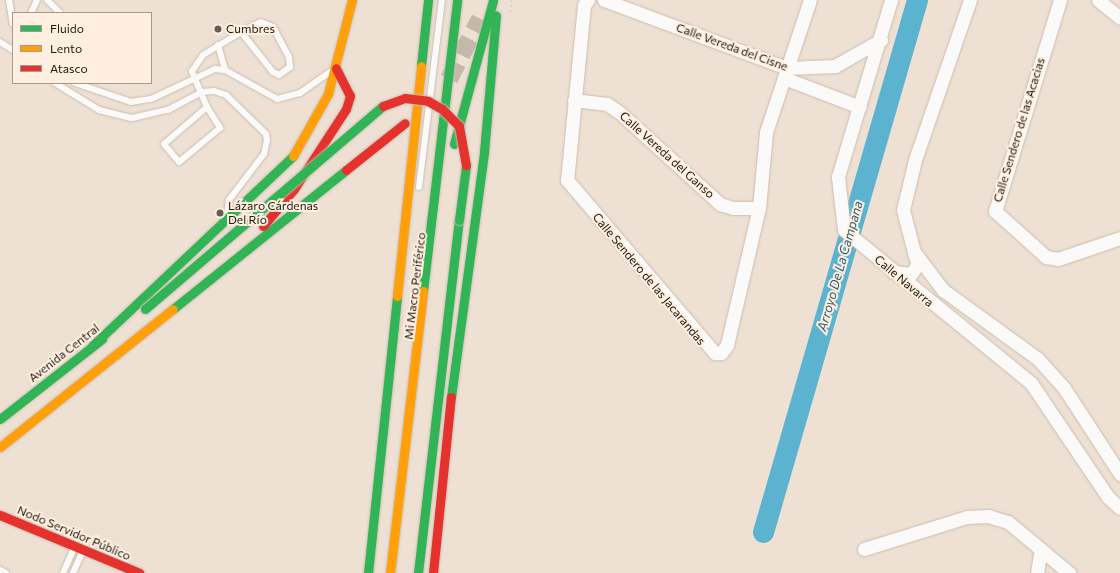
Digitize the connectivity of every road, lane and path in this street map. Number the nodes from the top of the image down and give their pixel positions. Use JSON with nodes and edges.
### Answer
{"nodes":[{"id":1,"x":9,"y":0,"type":"edge"},
{"id":2,"x":37,"y":0,"type":"edge"},
{"id":3,"x":47,"y":0,"type":"edge"},
{"id":4,"x":352,"y":0,"type":"edge"},
{"id":5,"x":428,"y":0,"type":"edge"},
{"id":6,"x":442,"y":0,"type":"edge"},
{"id":7,"x":449,"y":0,"type":"edge"},
{"id":8,"x":457,"y":0,"type":"edge"},
{"id":9,"x":482,"y":0,"type":"edge"},
{"id":10,"x":493,"y":0,"type":"edge"},
{"id":11,"x":497,"y":0,"type":"edge"},
{"id":12,"x":810,"y":0,"type":"edge"},
{"id":13,"x":891,"y":0,"type":"edge"},
{"id":14,"x":970,"y":0,"type":"edge"},
{"id":15,"x":1060,"y":0,"type":"edge"},
{"id":16,"x":1098,"y":0,"type":"edge"},
{"id":17,"x":614,"y":2,"type":"edge"},
{"id":18,"x":586,"y":3,"type":"edge"},
{"id":19,"x":32,"y":12,"type":"edge"},
{"id":20,"x":59,"y":12,"type":"edge"},
{"id":21,"x":415,"y":15,"type":"dead end"},
{"id":22,"x":12,"y":18,"type":"edge"},
{"id":23,"x":1120,"y":18,"type":"edge"},
{"id":24,"x":480,"y":20,"type":"tunnel mouth"},
{"id":25,"x":241,"y":32,"type":"junction"},
{"id":26,"x":881,"y":40,"type":"junction"},
{"id":27,"x":0,"y":42,"type":"edge"},
{"id":28,"x":218,"y":45,"type":"junction"},
{"id":29,"x":12,"y":49,"type":"edge"},
{"id":30,"x":420,"y":53,"type":"junction"},
{"id":31,"x":336,"y":68,"type":"junction"},
{"id":32,"x":225,"y":70,"type":"junction"},
{"id":33,"x":786,"y":73,"type":"junction"},
{"id":34,"x":194,"y":77,"type":"junction"},
{"id":35,"x":57,"y":84,"type":"edge"},
{"id":36,"x":78,"y":84,"type":"edge"},
{"id":37,"x":202,"y":92,"type":"junction"},
{"id":38,"x":574,"y":100,"type":"junction"},
{"id":39,"x":207,"y":107,"type":"junction"},
{"id":40,"x":860,"y":107,"type":"junction"},
{"id":41,"x":405,"y":123,"type":"dead end"},
{"id":42,"x":426,"y":188,"type":"dead end"},
{"id":43,"x":418,"y":196,"type":"dead end"},
{"id":44,"x":759,"y":208,"type":"junction"},
{"id":45,"x":226,"y":221,"type":"junction"},
{"id":46,"x":429,"y":234,"type":"junction"},
{"id":47,"x":1120,"y":238,"type":"edge"},
{"id":48,"x":914,"y":252,"type":"junction"},
{"id":49,"x":238,"y":256,"type":"junction"},
{"id":50,"x":894,"y":272,"type":"junction"},
{"id":51,"x":402,"y":336,"type":"dead end"},
{"id":52,"x":92,"y":346,"type":"junction"},
{"id":53,"x":0,"y":419,"type":"edge"},
{"id":54,"x":0,"y":447,"type":"edge"},
{"id":55,"x":1120,"y":474,"type":"edge"},
{"id":56,"x":1120,"y":508,"type":"edge"},
{"id":57,"x":0,"y":515,"type":"edge"},
{"id":58,"x":74,"y":546,"type":"junction"},
{"id":59,"x":864,"y":549,"type":"dead end"},
{"id":60,"x":1041,"y":549,"type":"junction"},
{"id":61,"x":84,"y":550,"type":"junction"},
{"id":62,"x":0,"y":570,"type":"edge"},
{"id":63,"x":1065,"y":572,"type":"edge"},
{"id":64,"x":6,"y":573,"type":"edge"},
{"id":65,"x":63,"y":573,"type":"edge"},
{"id":66,"x":73,"y":573,"type":"edge"},
{"id":67,"x":139,"y":573,"type":"edge"},
{"id":68,"x":368,"y":573,"type":"edge"},
{"id":69,"x":374,"y":573,"type":"edge"},
{"id":70,"x":390,"y":573,"type":"edge"},
{"id":71,"x":418,"y":573,"type":"edge"},
{"id":72,"x":433,"y":573,"type":"edge"},
{"id":73,"x":1037,"y":573,"type":"edge"}],
"edges":[{"from":1,"to":22,"type":"lane"},
{"from":2,"to":19,"type":"lane"},
{"from":3,"to":20,"type":"lane"},
{"from":4,"to":31,"type":"main road"},
{"from":5,"to":30,"type":"main road"},
{"from":6,"to":43,"type":"lane"},
{"from":7,"to":42,"type":"lane"},
{"from":8,"to":46,"type":"main road"},
{"from":9,"to":24,"type":"main road"},
{"from":10,"to":46,"type":"main road"},
{"from":11,"to":72,"type":"main road"},
{"from":12,"to":33,"type":"street","name":"Calle Sendero de las Jacarandas"},
{"from":13,"to":26,"type":"street","name":"Calle Navarra"},
{"from":14,"to":48,"type":"street","name":"Calle Navarra"},
{"from":15,"to":47,"type":"street","name":"Calle Sendero de las Acacias"},
{"from":16,"to":23,"type":"street"},
{"from":17,"to":33,"type":"street","name":"Calle Vereda del Cisne"},
{"from":18,"to":38,"type":"street","name":"Calle Sendero de las Jacarandas"},
{"from":21,"to":30,"type":"main road"},
{"from":25,"to":25,"type":"lane"},
{"from":25,"to":28,"type":"lane"},
{"from":26,"to":33,"type":"street","name":"Calle Vereda del Cisne"},
{"from":26,"to":40,"type":"street","name":"Calle Navarra"},
{"from":27,"to":29,"type":"lane"},
{"from":28,"to":32,"type":"lane"},
{"from":28,"to":34,"type":"lane"},
{"from":30,"to":68,"type":"main road"},
{"from":31,"to":32,"type":"lane"},
{"from":31,"to":45,"type":"main road"},
{"from":31,"to":49,"type":"main road"},
{"from":32,"to":34,"type":"lane"},
{"from":33,"to":40,"type":"street","name":"Calle Vereda del Cisne"},
{"from":33,"to":44,"type":"street","name":"Calle Sendero de las Jacarandas"},
{"from":34,"to":36,"type":"lane"},
{"from":34,"to":37,"type":"lane"},
{"from":35,"to":37,"type":"lane"},
{"from":37,"to":39,"type":"lane"},
{"from":37,"to":45,"type":"lane"},
{"from":38,"to":44,"type":"street","name":"Calle Vereda del Ganso"},
{"from":38,"to":44,"type":"street","name":"Calle Sendero de las Jacarandas"},
{"from":39,"to":39,"type":"lane"},
{"from":40,"to":50,"type":"street","name":"Calle Navarra"},
{"from":41,"to":49,"type":"main road"},
{"from":45,"to":52,"type":"main road"},
{"from":46,"to":70,"type":"main road"},
{"from":48,"to":50,"type":"street"},
{"from":48,"to":55,"type":"street","name":"Calle Navarra"},
{"from":49,"to":54,"type":"main road"},
{"from":50,"to":56,"type":"street","name":"Calle Navarra"},
{"from":51,"to":69,"type":"lane","name":"Mi Macro Periférico"},
{"from":52,"to":53,"type":"main road","name":"Avenida Central"},
{"from":52,"to":71,"type":"main road","name":"Avenida Central","bridge":true},
{"from":57,"to":58,"type":"main road","name":"Nodo Servidor Público"},
{"from":58,"to":61,"type":"main road","name":"Nodo Servidor Público"},
{"from":58,"to":65,"type":"lane"},
{"from":59,"to":60,"type":"street"},
{"from":60,"to":63,"type":"street"},
{"from":60,"to":73,"type":"street"},
{"from":61,"to":66,"type":"lane"},
{"from":61,"to":67,"type":"main road","name":"Nodo Servidor Público"},
{"from":62,"to":64,"type":"lane"}]}
